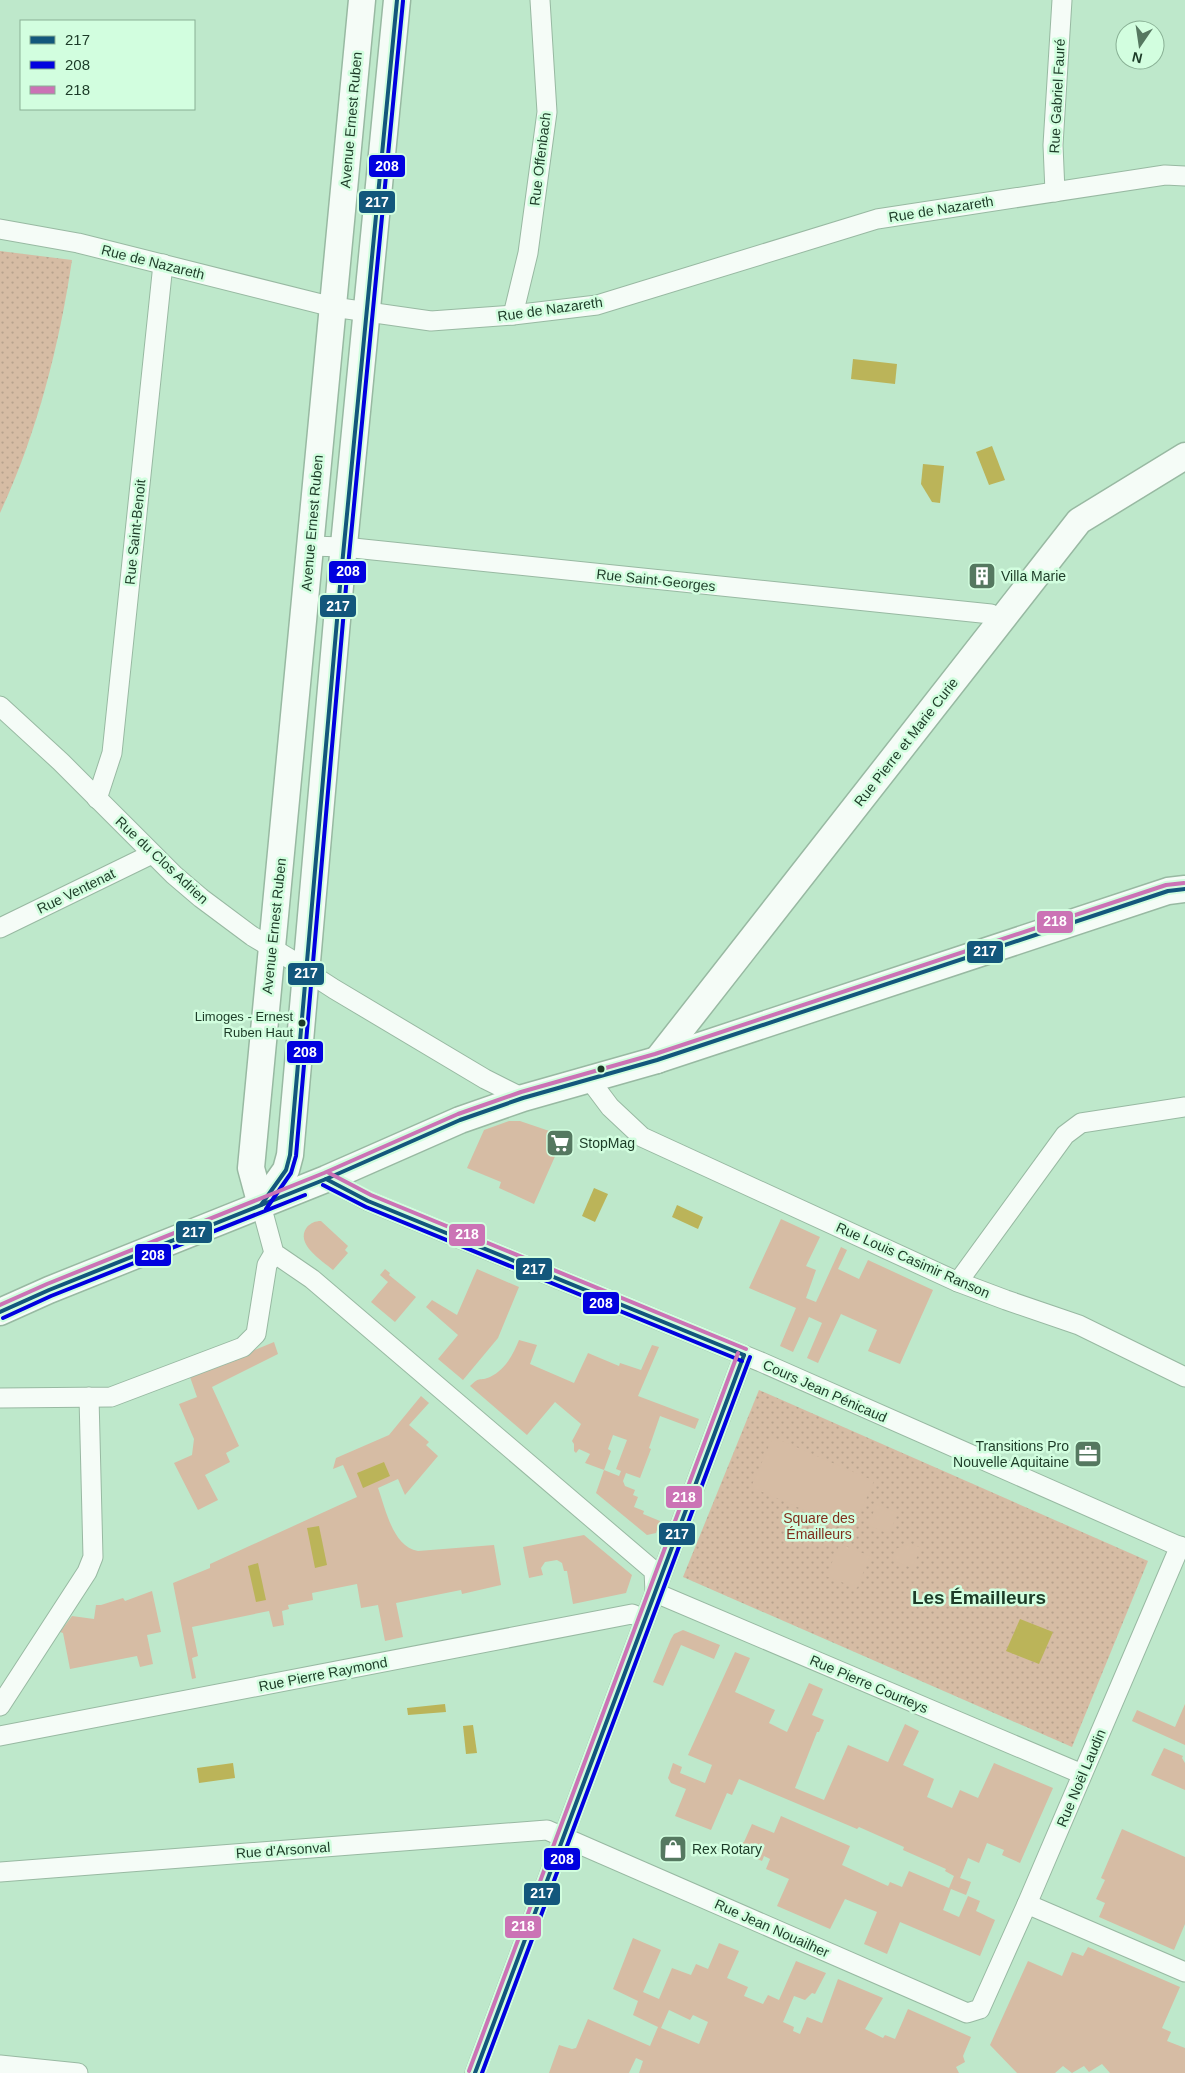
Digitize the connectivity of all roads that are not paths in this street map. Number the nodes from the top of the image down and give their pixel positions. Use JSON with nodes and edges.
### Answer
{"nodes":[{"id":1,"x":362,"y":0,"type":"edge"},
{"id":2,"x":397,"y":0,"type":"edge"},
{"id":3,"x":540,"y":0,"type":"edge"},
{"id":4,"x":1062,"y":0,"type":"edge"},
{"id":5,"x":1185,"y":176,"type":"edge"},
{"id":6,"x":1055,"y":192,"type":"junction"},
{"id":7,"x":0,"y":229,"type":"edge"},
{"id":8,"x":163,"y":264,"type":"junction"},
{"id":9,"x":333,"y":307,"type":"junction"},
{"id":10,"x":367,"y":311,"type":"junction"},
{"id":11,"x":514,"y":316,"type":"junction"},
{"id":12,"x":1185,"y":456,"type":"edge"},
{"id":13,"x":310,"y":546,"type":"junction"},
{"id":14,"x":344,"y":547,"type":"junction"},
{"id":15,"x":1000,"y":622,"type":"junction"},
{"id":16,"x":0,"y":706,"type":"edge"},
{"id":17,"x":97,"y":799,"type":"junction"},
{"id":18,"x":152,"y":854,"type":"junction"},
{"id":19,"x":1185,"y":889,"type":"edge"},
{"id":20,"x":0,"y":928,"type":"edge"},
{"id":21,"x":272,"y":947,"type":"junction"},
{"id":22,"x":305,"y":968,"type":"junction"},
{"id":23,"x":657,"y":1060,"type":"junction"},
{"id":24,"x":589,"y":1079,"type":"junction"},
{"id":25,"x":523,"y":1098,"type":"junction"},
{"id":26,"x":1185,"y":1107,"type":"edge"},
{"id":27,"x":326,"y":1179,"type":"junction"},
{"id":28,"x":261,"y":1205,"type":"junction"},
{"id":29,"x":274,"y":1253,"type":"junction"},
{"id":30,"x":958,"y":1282,"type":"junction"},
{"id":31,"x":0,"y":1312,"type":"edge"},
{"id":32,"x":744,"y":1355,"type":"junction"},
{"id":33,"x":1185,"y":1377,"type":"edge"},
{"id":34,"x":89,"y":1397,"type":"junction"},
{"id":35,"x":0,"y":1398,"type":"edge"},
{"id":36,"x":1182,"y":1547,"type":"edge"},
{"id":37,"x":656,"y":1593,"type":"junction"},
{"id":38,"x":644,"y":1619,"type":"junction"},
{"id":39,"x":0,"y":1706,"type":"edge"},
{"id":40,"x":0,"y":1736,"type":"edge"},
{"id":41,"x":1082,"y":1774,"type":"junction"},
{"id":42,"x":564,"y":1837,"type":"junction"},
{"id":43,"x":0,"y":1872,"type":"edge"},
{"id":44,"x":1027,"y":1904,"type":"junction"},
{"id":45,"x":1185,"y":1972,"type":"edge"},
{"id":46,"x":980,"y":2009,"type":"joint"},
{"id":47,"x":0,"y":2065,"type":"edge"},
{"id":48,"x":78,"y":2073,"type":"edge"},
{"id":49,"x":474,"y":2073,"type":"edge"}],
"edges":[{"from":1,"to":9,"type":"street","name":"Avenue Ernest Ruben"},
{"from":2,"to":10,"type":"street"},
{"from":3,"to":11,"type":"street","name":"Rue Offenbach"},
{"from":4,"to":6,"type":"street","name":"Rue Gabriel Fauré"},
{"from":5,"to":6,"type":"street","name":"Rue de Nazareth"},
{"from":6,"to":11,"type":"street","name":"Rue de Nazareth"},
{"from":7,"to":8,"type":"street","name":"Rue de Nazareth"},
{"from":8,"to":9,"type":"street","name":"Rue de Nazareth"},
{"from":8,"to":17,"type":"street","name":"Rue Saint-Benoit"},
{"from":9,"to":10,"type":"street","name":"Rue de Nazareth"},
{"from":9,"to":13,"type":"street","name":"Avenue Ernest Ruben"},
{"from":10,"to":11,"type":"street","name":"Rue de Nazareth"},
{"from":10,"to":14,"type":"street"},
{"from":12,"to":15,"type":"street","name":"Rue Pierre et Marie Curie"},
{"from":13,"to":14,"type":"street","name":"Rue Saint-Georges"},
{"from":13,"to":21,"type":"street","name":"Avenue Ernest Ruben"},
{"from":14,"to":15,"type":"street","name":"Rue Saint-Georges"},
{"from":14,"to":22,"type":"street"},
{"from":15,"to":23,"type":"street","name":"Rue Pierre et Marie Curie"},
{"from":16,"to":17,"type":"street","name":"Rue du Clos Adrien"},
{"from":17,"to":18,"type":"street","name":"Rue du Clos Adrien"},
{"from":18,"to":20,"type":"street","name":"Rue Ventenat"},
{"from":18,"to":21,"type":"street","name":"Rue du Clos Adrien"},
{"from":19,"to":23,"type":"street"},
{"from":21,"to":22,"type":"street","name":"Rue du Clos Adrien"},
{"from":21,"to":28,"type":"street","name":"Avenue Ernest Ruben"},
{"from":22,"to":25,"type":"street","name":"Rue du Clos Adrien"},
{"from":22,"to":28,"type":"street"},
{"from":23,"to":24,"type":"street"},
{"from":24,"to":25,"type":"street"},
{"from":24,"to":30,"type":"street","name":"Rue Louis Casimir Ranson"},
{"from":25,"to":27,"type":"street"},
{"from":26,"to":30,"type":"street"},
{"from":27,"to":28,"type":"street"},
{"from":27,"to":32,"type":"street","name":"Cours Jean Pénicaud"},
{"from":28,"to":29,"type":"street"},
{"from":28,"to":31,"type":"street"},
{"from":29,"to":34,"type":"street"},
{"from":29,"to":37,"type":"street"},
{"from":30,"to":33,"type":"street","name":"Rue Louis Casimir Ranson"},
{"from":32,"to":36,"type":"street","name":"Cours Jean Pénicaud"},
{"from":32,"to":37,"type":"street"},
{"from":34,"to":35,"type":"street"},
{"from":34,"to":39,"type":"street"},
{"from":36,"to":41,"type":"street","name":"Rue Noël Laudin"},
{"from":37,"to":38,"type":"street"},
{"from":37,"to":41,"type":"street","name":"Rue Pierre Courteys"},
{"from":38,"to":40,"type":"street","name":"Rue Pierre Raymond"},
{"from":38,"to":42,"type":"street"},
{"from":41,"to":44,"type":"street","name":"Rue Noël Laudin"},
{"from":42,"to":43,"type":"street","name":"Rue d'Arsonval"},
{"from":42,"to":46,"type":"street","name":"Rue Jean Nouailher"},
{"from":42,"to":49,"type":"street"},
{"from":44,"to":45,"type":"street"},
{"from":44,"to":46,"type":"street","name":"Rue Noël Laudin"},
{"from":47,"to":48,"type":"street"}]}
